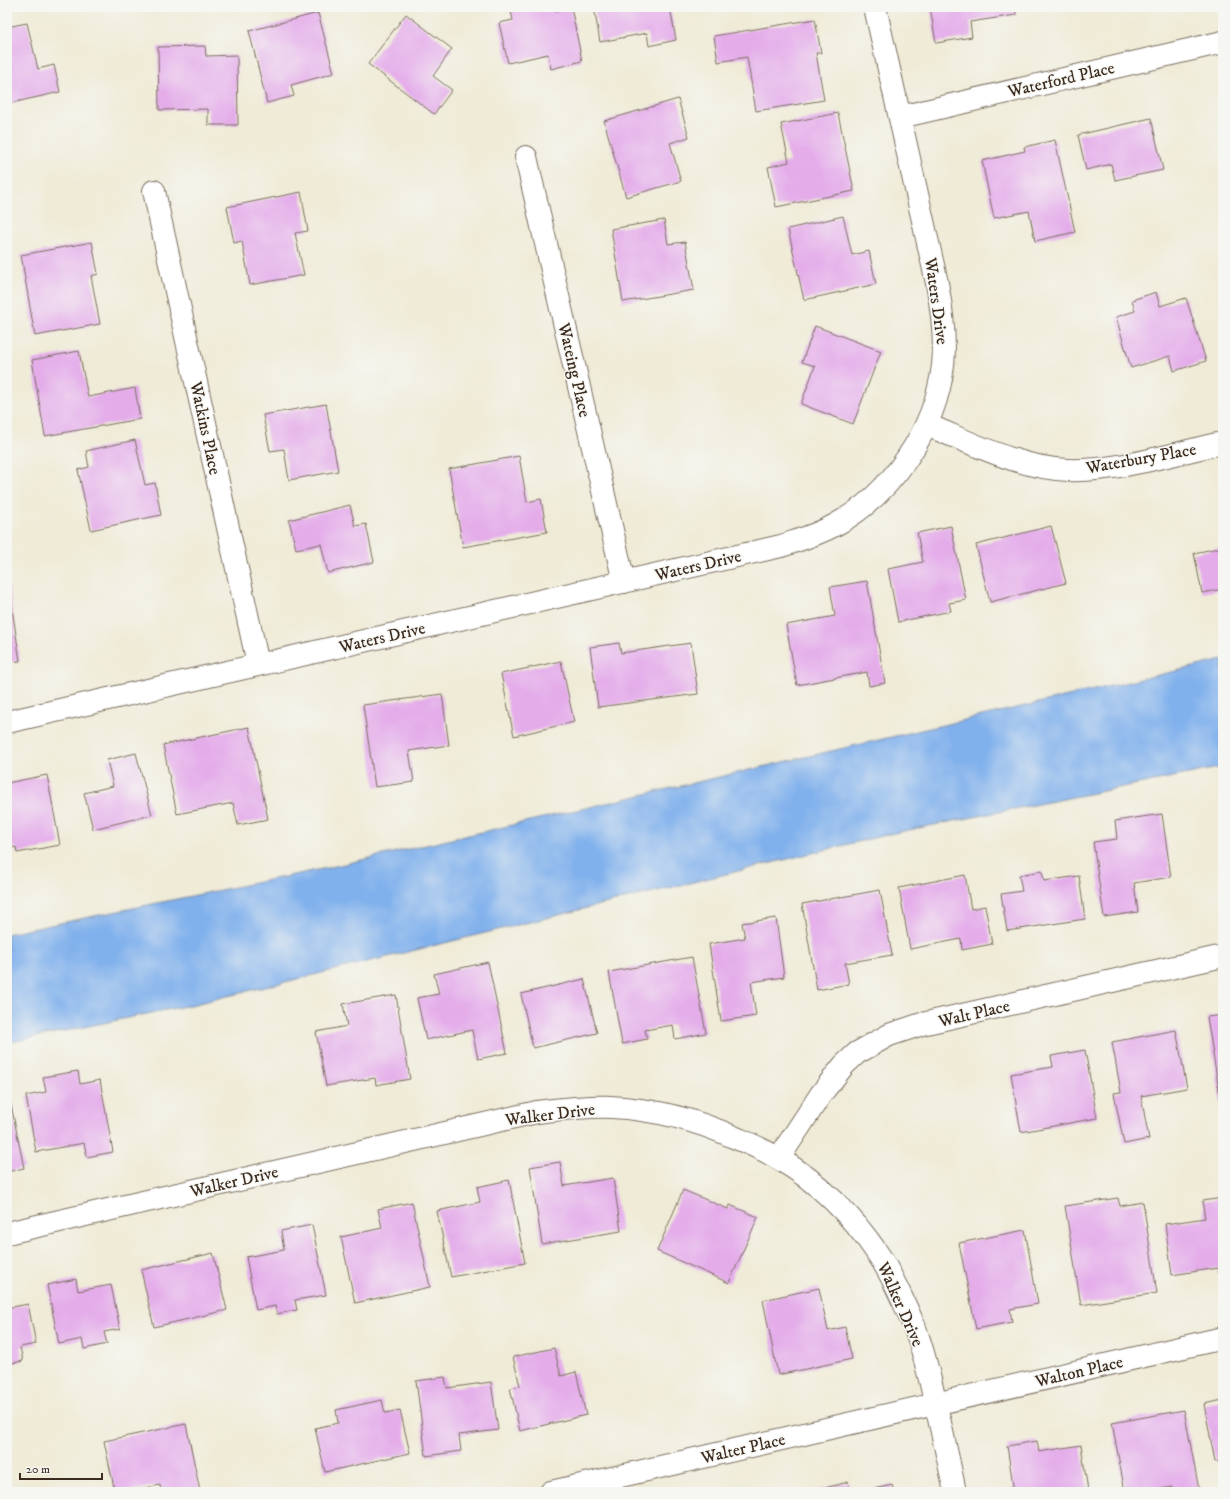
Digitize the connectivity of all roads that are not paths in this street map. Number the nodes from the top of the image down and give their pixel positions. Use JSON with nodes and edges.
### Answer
{"nodes":[{"id":1,"x":875,"y":7,"type":"edge"},
{"id":2,"x":1223,"y":42,"type":"edge"},
{"id":3,"x":900,"y":117,"type":"junction"},
{"id":4,"x":526,"y":157,"type":"dead end"},
{"id":5,"x":154,"y":191,"type":"dead end"},
{"id":6,"x":927,"y":425,"type":"junction"},
{"id":7,"x":1217,"y":444,"type":"dead end"},
{"id":8,"x":624,"y":582,"type":"junction"},
{"id":9,"x":258,"y":664,"type":"junction"},
{"id":10,"x":7,"y":722,"type":"edge"},
{"id":11,"x":1223,"y":956,"type":"edge"},
{"id":12,"x":779,"y":1158,"type":"junction"},
{"id":13,"x":7,"y":1233,"type":"edge"},
{"id":14,"x":1223,"y":1338,"type":"edge"},
{"id":15,"x":936,"y":1404,"type":"junction"},
{"id":16,"x":551,"y":1492,"type":"edge"},
{"id":17,"x":955,"y":1492,"type":"edge"}],
"edges":[{"from":1,"to":3,"type":"street","name":"Waters Drive"},
{"from":2,"to":3,"type":"street","name":"Waterford Place"},
{"from":3,"to":6,"type":"street","name":"Waters Drive"},
{"from":4,"to":8,"type":"street","name":"Wateing Place"},
{"from":5,"to":9,"type":"street","name":"Watkins Place"},
{"from":6,"to":7,"type":"street","name":"Waterbury Place"},
{"from":6,"to":8,"type":"street","name":"Waters Drive"},
{"from":8,"to":9,"type":"street","name":"Waters Drive"},
{"from":9,"to":10,"type":"street","name":"Waters Drive"},
{"from":11,"to":12,"type":"street","name":"Walt Place"},
{"from":12,"to":13,"type":"street","name":"Walker Drive"},
{"from":12,"to":15,"type":"street","name":"Walker Drive"},
{"from":14,"to":15,"type":"street","name":"Walton Place"},
{"from":15,"to":16,"type":"street","name":"Walter Place"},
{"from":15,"to":17,"type":"street","name":"Walker Drive"}]}
